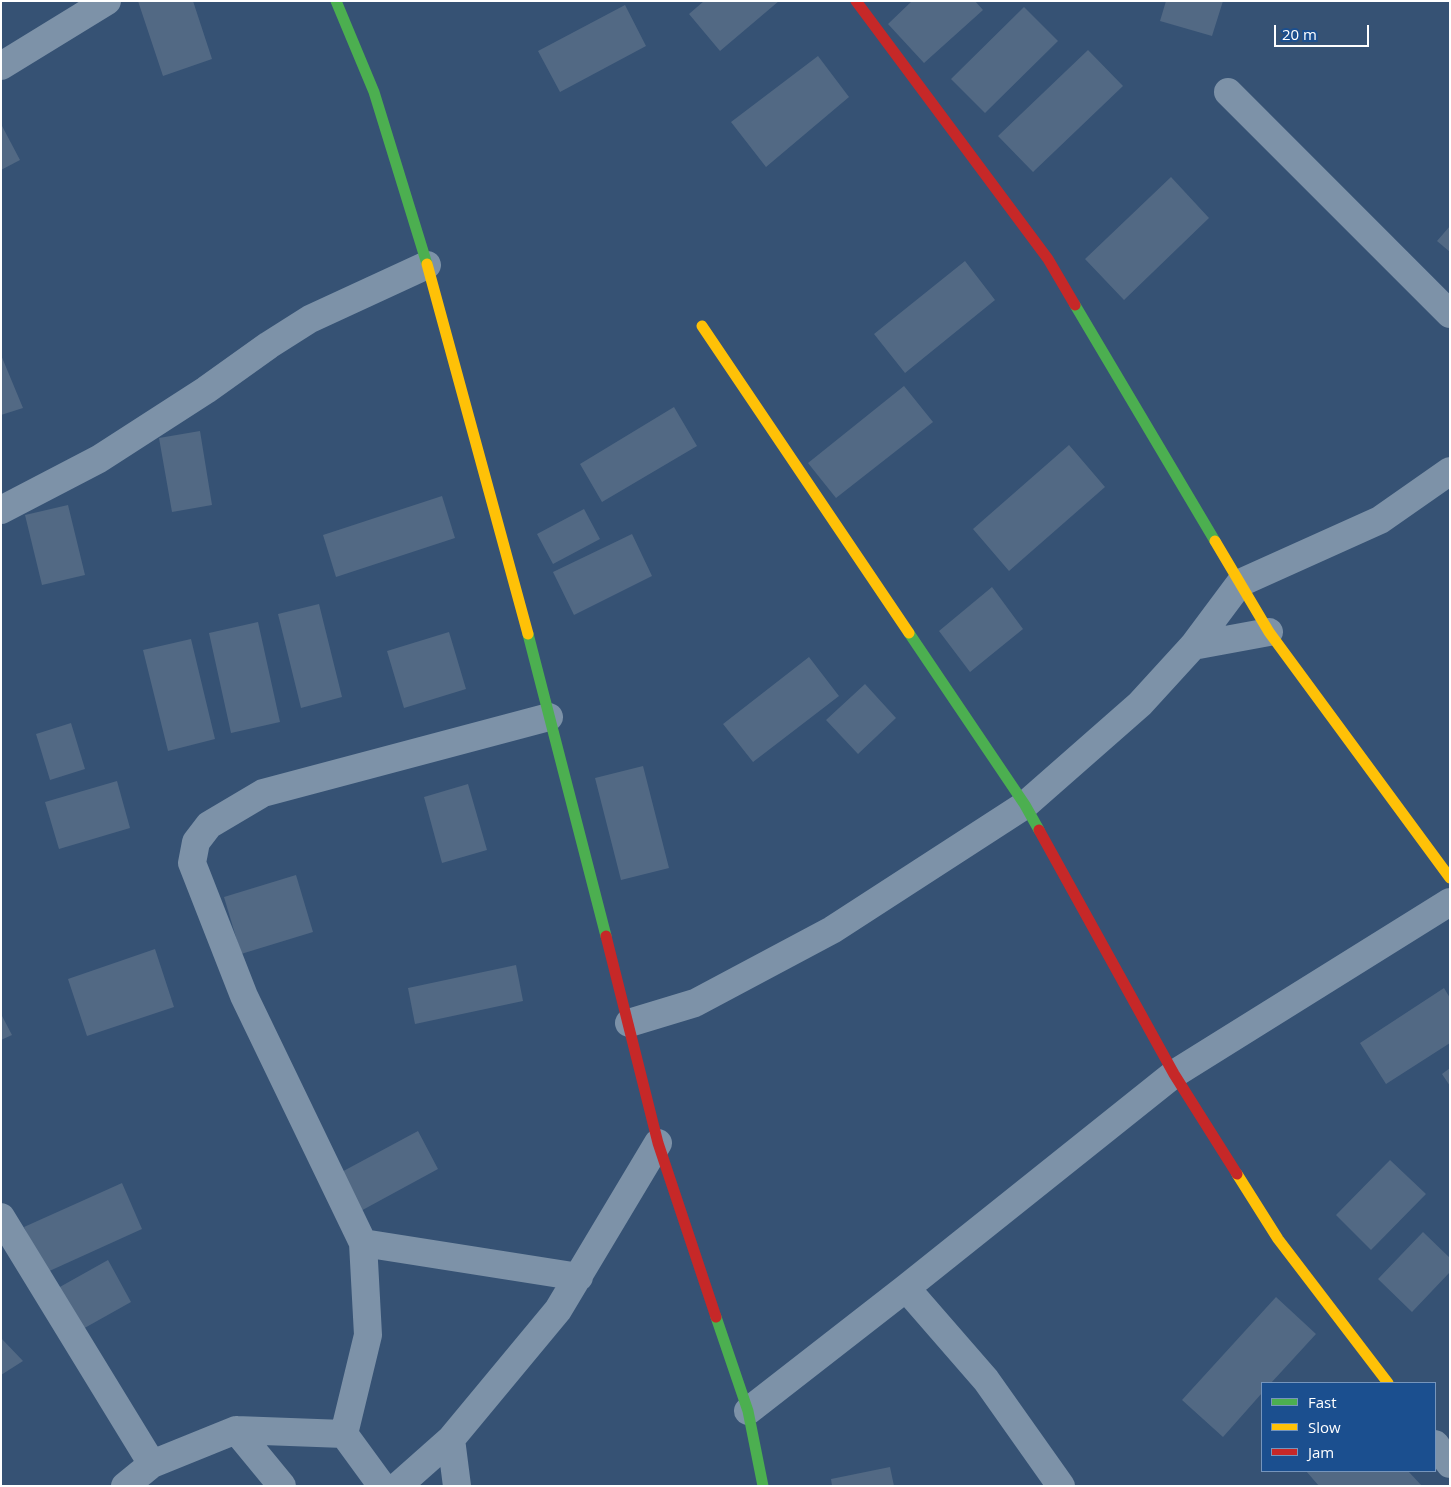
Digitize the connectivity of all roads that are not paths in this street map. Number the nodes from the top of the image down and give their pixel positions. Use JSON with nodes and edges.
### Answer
{"nodes":[{"id":1,"x":107,"y":1,"type":"edge"},
{"id":2,"x":336,"y":1,"type":"edge"},
{"id":3,"x":856,"y":1,"type":"edge"},
{"id":4,"x":1,"y":66,"type":"edge"},
{"id":5,"x":1228,"y":92,"type":"dead end"},
{"id":6,"x":427,"y":265,"type":"junction"},
{"id":7,"x":1450,"y":314,"type":"edge"},
{"id":8,"x":702,"y":326,"type":"dead end"},
{"id":9,"x":1450,"y":471,"type":"edge"},
{"id":10,"x":1,"y":510,"type":"edge"},
{"id":11,"x":1240,"y":583,"type":"junction"},
{"id":12,"x":1269,"y":632,"type":"junction"},
{"id":13,"x":1193,"y":646,"type":"junction"},
{"id":14,"x":549,"y":717,"type":"junction"},
{"id":15,"x":1025,"y":804,"type":"junction"},
{"id":16,"x":1450,"y":878,"type":"edge"},
{"id":17,"x":1450,"y":902,"type":"edge"},
{"id":18,"x":630,"y":1023,"type":"junction"},
{"id":19,"x":1174,"y":1074,"type":"junction"},
{"id":20,"x":658,"y":1143,"type":"junction"},
{"id":21,"x":1,"y":1217,"type":"edge"},
{"id":22,"x":363,"y":1243,"type":"junction"},
{"id":23,"x":579,"y":1277,"type":"junction"},
{"id":24,"x":906,"y":1288,"type":"junction"},
{"id":25,"x":1387,"y":1382,"type":"edge"},
{"id":26,"x":748,"y":1411,"type":"junction"},
{"id":27,"x":236,"y":1430,"type":"junction"},
{"id":28,"x":344,"y":1434,"type":"junction"},
{"id":29,"x":451,"y":1439,"type":"junction"},
{"id":30,"x":1436,"y":1445,"type":"edge"},
{"id":31,"x":152,"y":1464,"type":"junction"},
{"id":32,"x":1450,"y":1464,"type":"edge"},
{"id":33,"x":125,"y":1486,"type":"edge"},
{"id":34,"x":282,"y":1486,"type":"edge"},
{"id":35,"x":382,"y":1486,"type":"edge"},
{"id":36,"x":398,"y":1486,"type":"edge"},
{"id":37,"x":457,"y":1486,"type":"edge"},
{"id":38,"x":763,"y":1486,"type":"edge"},
{"id":39,"x":1061,"y":1486,"type":"edge"}],
"edges":[{"from":1,"to":4,"type":"street"},
{"from":2,"to":6,"type":"street"},
{"from":3,"to":11,"type":"street"},
{"from":5,"to":7,"type":"street"},
{"from":6,"to":10,"type":"street"},
{"from":6,"to":14,"type":"street"},
{"from":8,"to":15,"type":"street"},
{"from":9,"to":11,"type":"street"},
{"from":11,"to":12,"type":"street"},
{"from":11,"to":13,"type":"street"},
{"from":12,"to":13,"type":"street"},
{"from":12,"to":16,"type":"street"},
{"from":13,"to":15,"type":"street"},
{"from":14,"to":18,"type":"street"},
{"from":14,"to":22,"type":"street"},
{"from":15,"to":18,"type":"street"},
{"from":15,"to":19,"type":"street"},
{"from":17,"to":19,"type":"street"},
{"from":18,"to":20,"type":"street"},
{"from":19,"to":24,"type":"street"},
{"from":19,"to":25,"type":"street"},
{"from":20,"to":23,"type":"street"},
{"from":20,"to":26,"type":"street"},
{"from":21,"to":31,"type":"street"},
{"from":22,"to":23,"type":"street"},
{"from":22,"to":28,"type":"street"},
{"from":23,"to":29,"type":"street"},
{"from":24,"to":26,"type":"street"},
{"from":24,"to":39,"type":"street"},
{"from":26,"to":38,"type":"street"},
{"from":27,"to":28,"type":"street"},
{"from":27,"to":31,"type":"street"},
{"from":27,"to":34,"type":"street"},
{"from":28,"to":35,"type":"street"},
{"from":29,"to":36,"type":"street"},
{"from":29,"to":37,"type":"street"},
{"from":30,"to":32,"type":"street"},
{"from":31,"to":33,"type":"street"}]}
